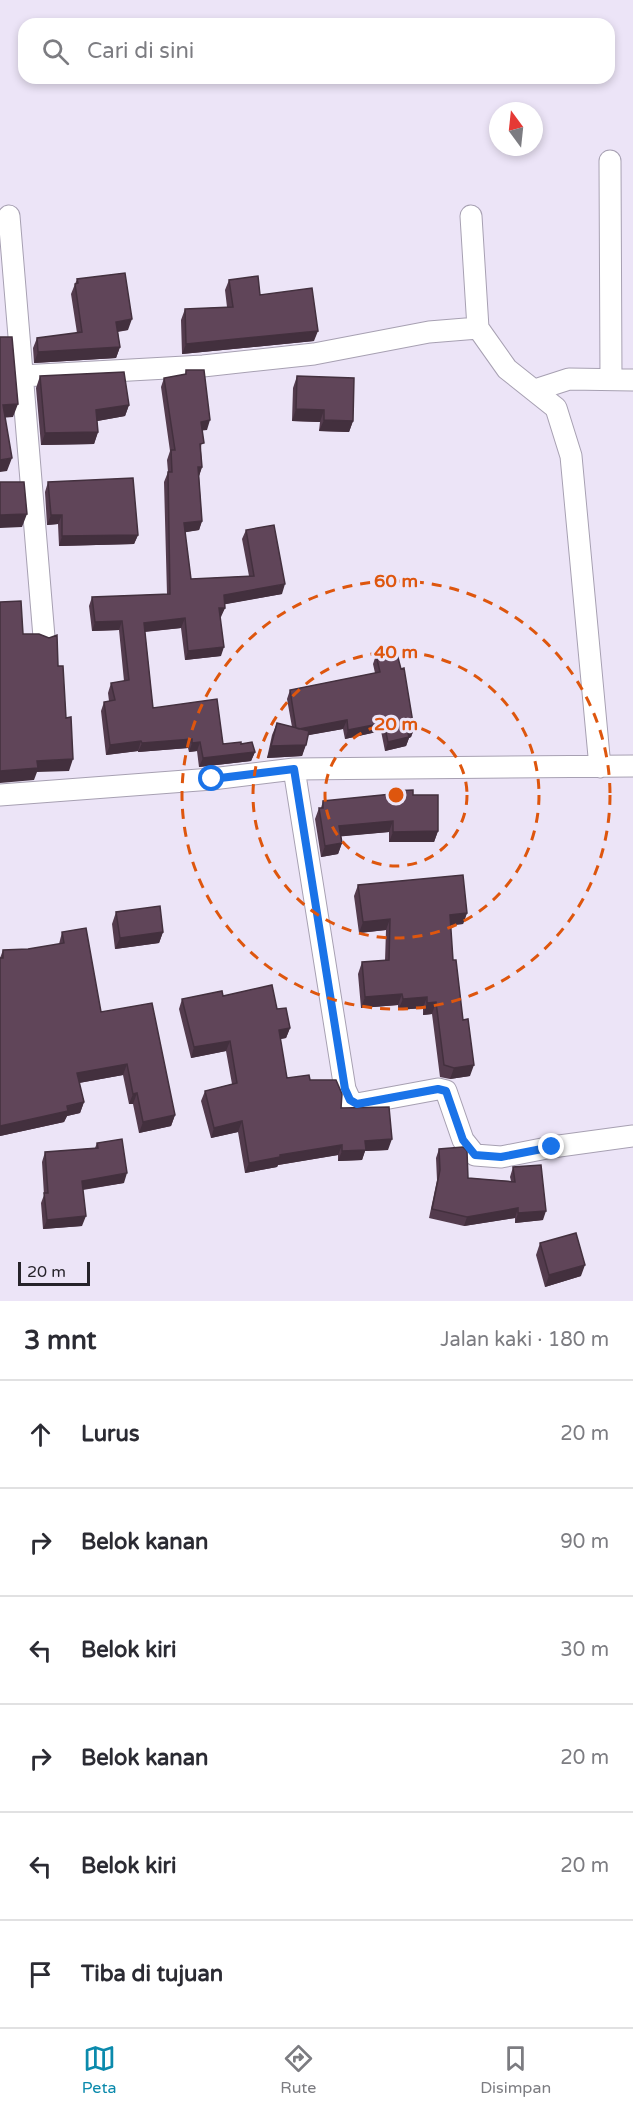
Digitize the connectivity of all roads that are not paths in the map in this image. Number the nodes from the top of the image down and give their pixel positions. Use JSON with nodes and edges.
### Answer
{"nodes":[{"id":1,"x":610,"y":160,"type":"dead end"},
{"id":2,"x":9,"y":216,"type":"dead end"},
{"id":3,"x":471,"y":216,"type":"dead end"},
{"id":4,"x":478,"y":328,"type":"junction"},
{"id":5,"x":22,"y":376,"type":"junction"},
{"id":6,"x":611,"y":378,"type":"junction"},
{"id":7,"x":633,"y":380,"type":"edge"},
{"id":8,"x":535,"y":390,"type":"junction"},
{"id":9,"x":44,"y":638,"type":"edge"},
{"id":10,"x":633,"y":766,"type":"edge"},
{"id":11,"x":600,"y":767,"type":"junction"},
{"id":12,"x":294,"y":769,"type":"junction"},
{"id":13,"x":0,"y":795,"type":"edge"},
{"id":14,"x":633,"y":1136,"type":"edge"}],
"edges":[{"from":1,"to":6,"type":"street"},
{"from":2,"to":5,"type":"street"},
{"from":3,"to":4,"type":"street"},
{"from":4,"to":5,"type":"street"},
{"from":4,"to":8,"type":"street"},
{"from":5,"to":9,"type":"street"},
{"from":6,"to":7,"type":"street"},
{"from":6,"to":8,"type":"street"},
{"from":8,"to":11,"type":"street"},
{"from":10,"to":11,"type":"street"},
{"from":11,"to":12,"type":"street"},
{"from":12,"to":13,"type":"street"},
{"from":12,"to":14,"type":"street"}]}
